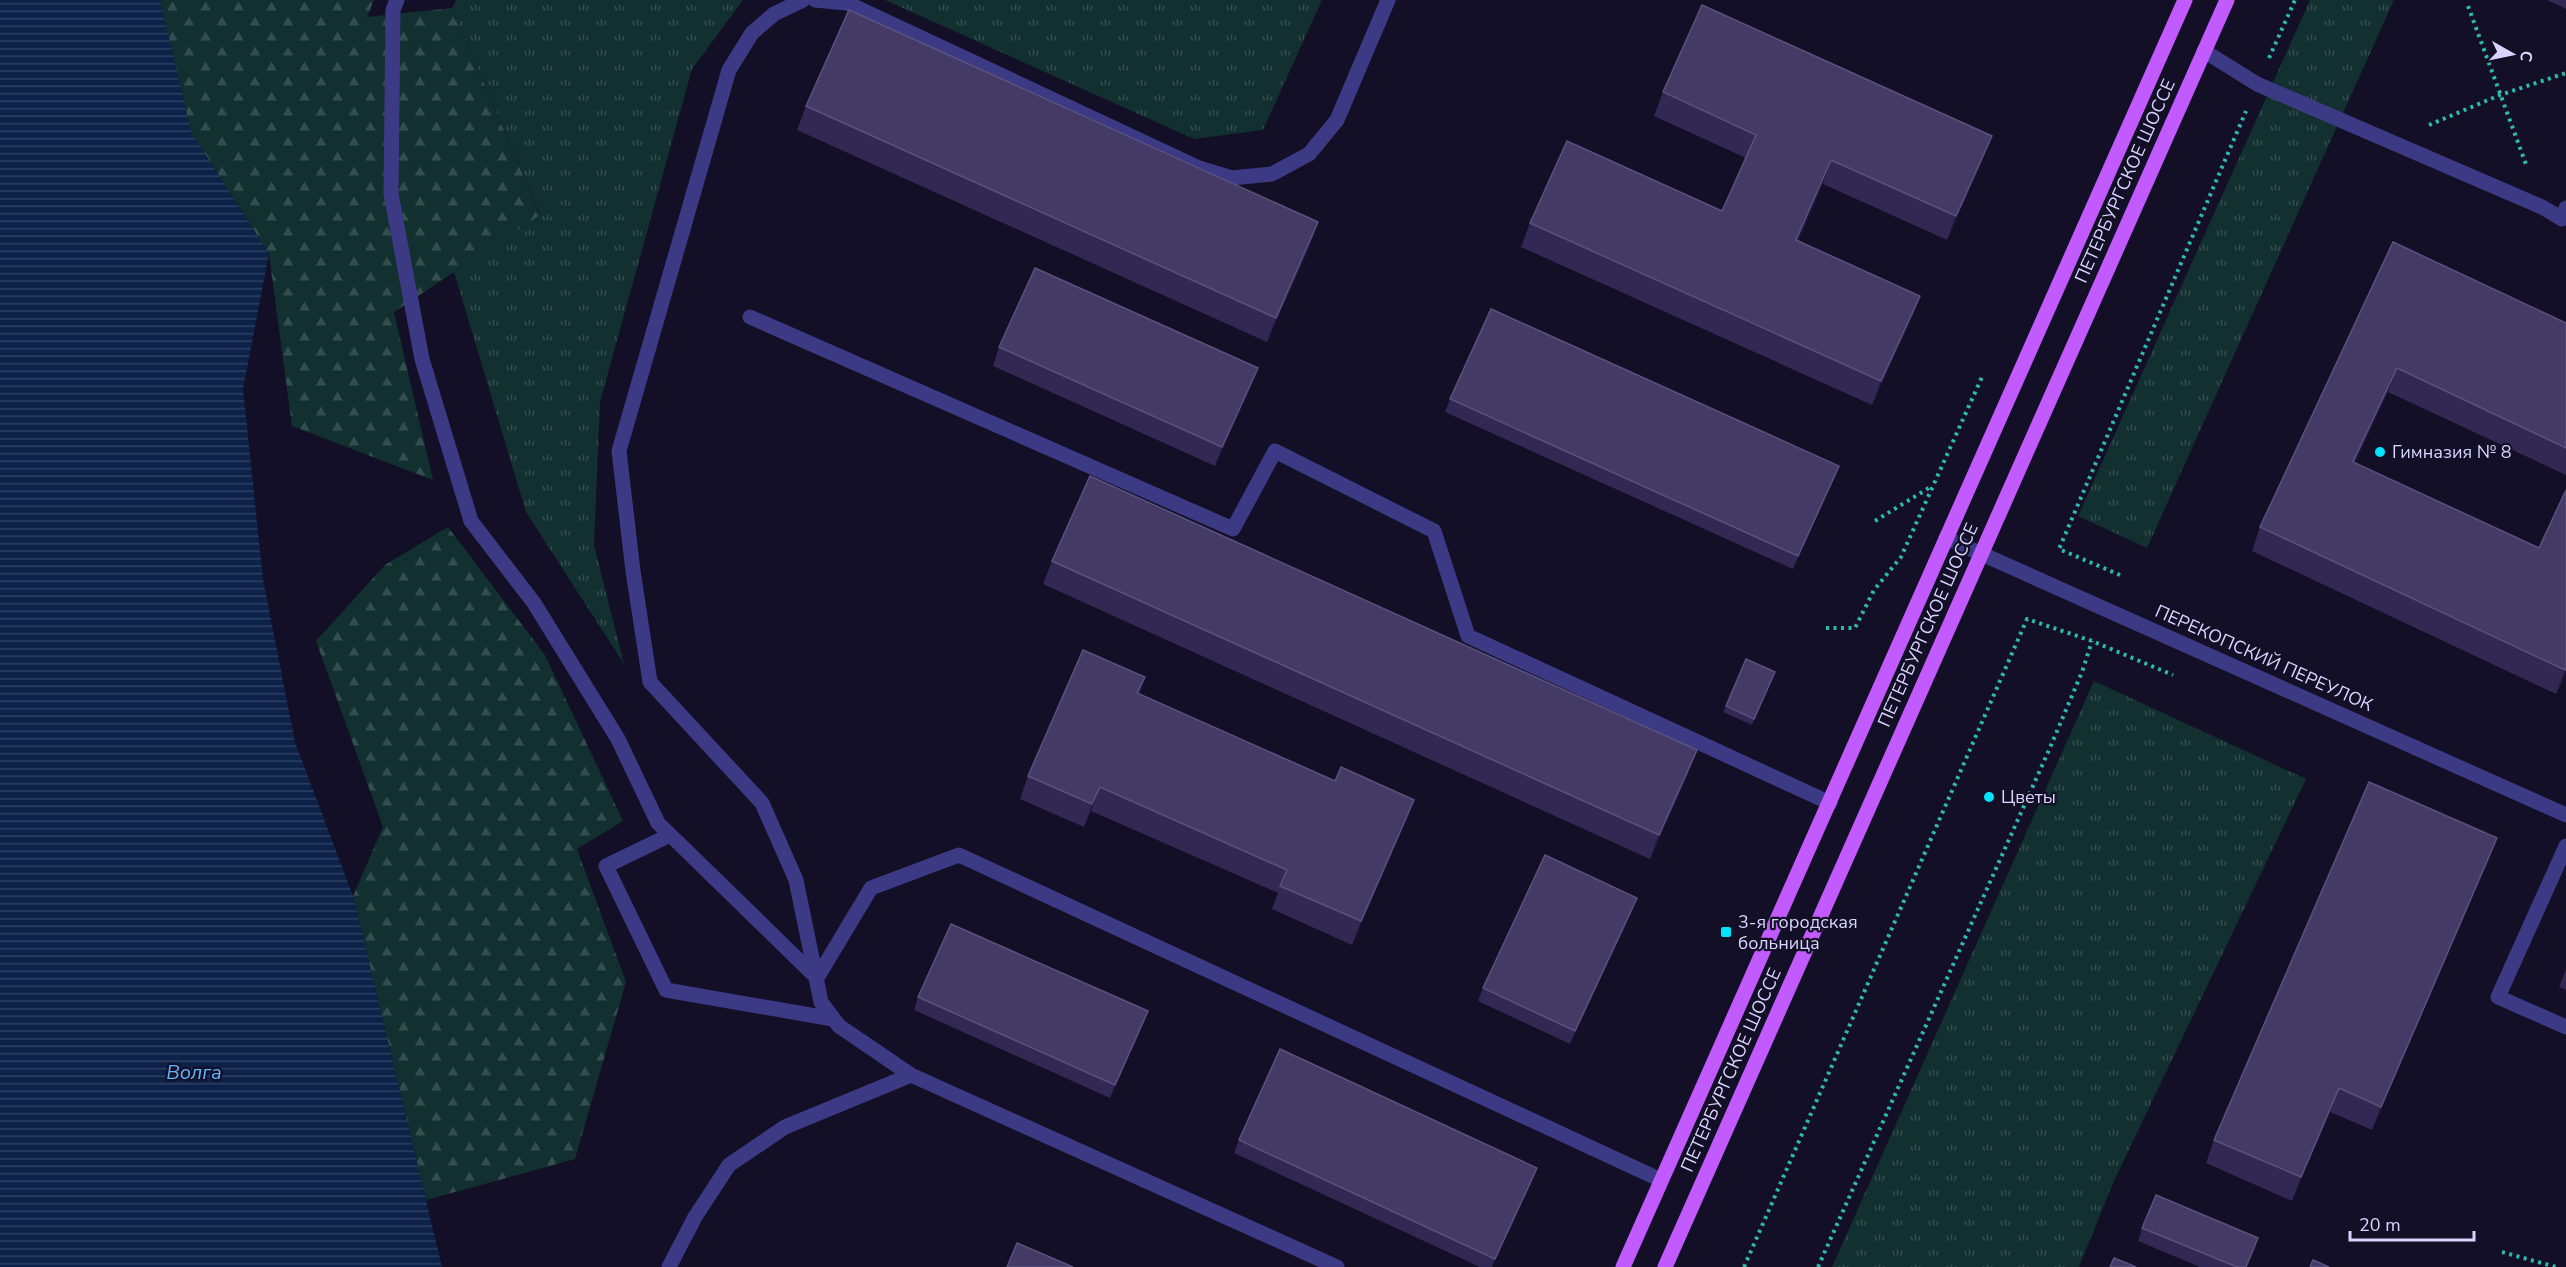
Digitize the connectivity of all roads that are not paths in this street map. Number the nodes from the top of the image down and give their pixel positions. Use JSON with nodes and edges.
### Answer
{"nodes":[{"id":1,"x":397,"y":0,"type":"edge"},
{"id":2,"x":803,"y":0,"type":"edge"},
{"id":3,"x":816,"y":0,"type":"edge"},
{"id":4,"x":1388,"y":0,"type":"edge"},
{"id":5,"x":2185,"y":0,"type":"edge"},
{"id":6,"x":2227,"y":0,"type":"edge"},
{"id":7,"x":2204,"y":51,"type":"junction"},
{"id":8,"x":2566,"y":208,"type":"edge"},
{"id":9,"x":750,"y":317,"type":"dead end"},
{"id":10,"x":1946,"y":538,"type":"junction"},
{"id":11,"x":1981,"y":554,"type":"junction"},
{"id":12,"x":1830,"y":802,"type":"junction"},
{"id":13,"x":2566,"y":815,"type":"edge"},
{"id":14,"x":670,"y":835,"type":"junction"},
{"id":15,"x":2566,"y":846,"type":"edge"},
{"id":16,"x":817,"y":978,"type":"junction"},
{"id":17,"x":833,"y":1019,"type":"junction"},
{"id":18,"x":2566,"y":1027,"type":"edge"},
{"id":19,"x":911,"y":1075,"type":"junction"},
{"id":20,"x":1661,"y":1180,"type":"junction"},
{"id":21,"x":669,"y":1267,"type":"edge"},
{"id":22,"x":1337,"y":1267,"type":"edge"},
{"id":23,"x":1623,"y":1267,"type":"edge"},
{"id":24,"x":1665,"y":1267,"type":"edge"}],
"edges":[{"from":1,"to":14,"type":"street"},
{"from":2,"to":16,"type":"street"},
{"from":3,"to":4,"type":"street"},
{"from":5,"to":10,"type":"main road","name":"ПЕТЕРБУРГСКОЕ ШОССЕ"},
{"from":6,"to":7,"type":"main road","name":"ПЕТЕРБУРГСКОЕ ШОССЕ"},
{"from":7,"to":8,"type":"street"},
{"from":7,"to":11,"type":"main road","name":"ПЕТЕРБУРГСКОЕ ШОССЕ"},
{"from":9,"to":12,"type":"street"},
{"from":10,"to":11,"type":"street","name":"ПЕРЕКОПСКИЙ ПЕРЕУЛОК"},
{"from":10,"to":12,"type":"main road","name":"ПЕТЕРБУРГСКОЕ ШОССЕ"},
{"from":11,"to":13,"type":"street","name":"ПЕРЕКОПСКИЙ ПЕРЕУЛОК"},
{"from":11,"to":24,"type":"main road","name":"ПЕТЕРБУРГСКОЕ ШОССЕ"},
{"from":12,"to":20,"type":"main road","name":"ПЕТЕРБУРГСКОЕ ШОССЕ"},
{"from":14,"to":16,"type":"street"},
{"from":14,"to":17,"type":"street"},
{"from":15,"to":18,"type":"street"},
{"from":16,"to":17,"type":"street"},
{"from":16,"to":20,"type":"street"},
{"from":17,"to":19,"type":"street"},
{"from":19,"to":21,"type":"street"},
{"from":19,"to":22,"type":"street"},
{"from":20,"to":23,"type":"main road","name":"ПЕТЕРБУРГСКОЕ ШОССЕ"}]}
